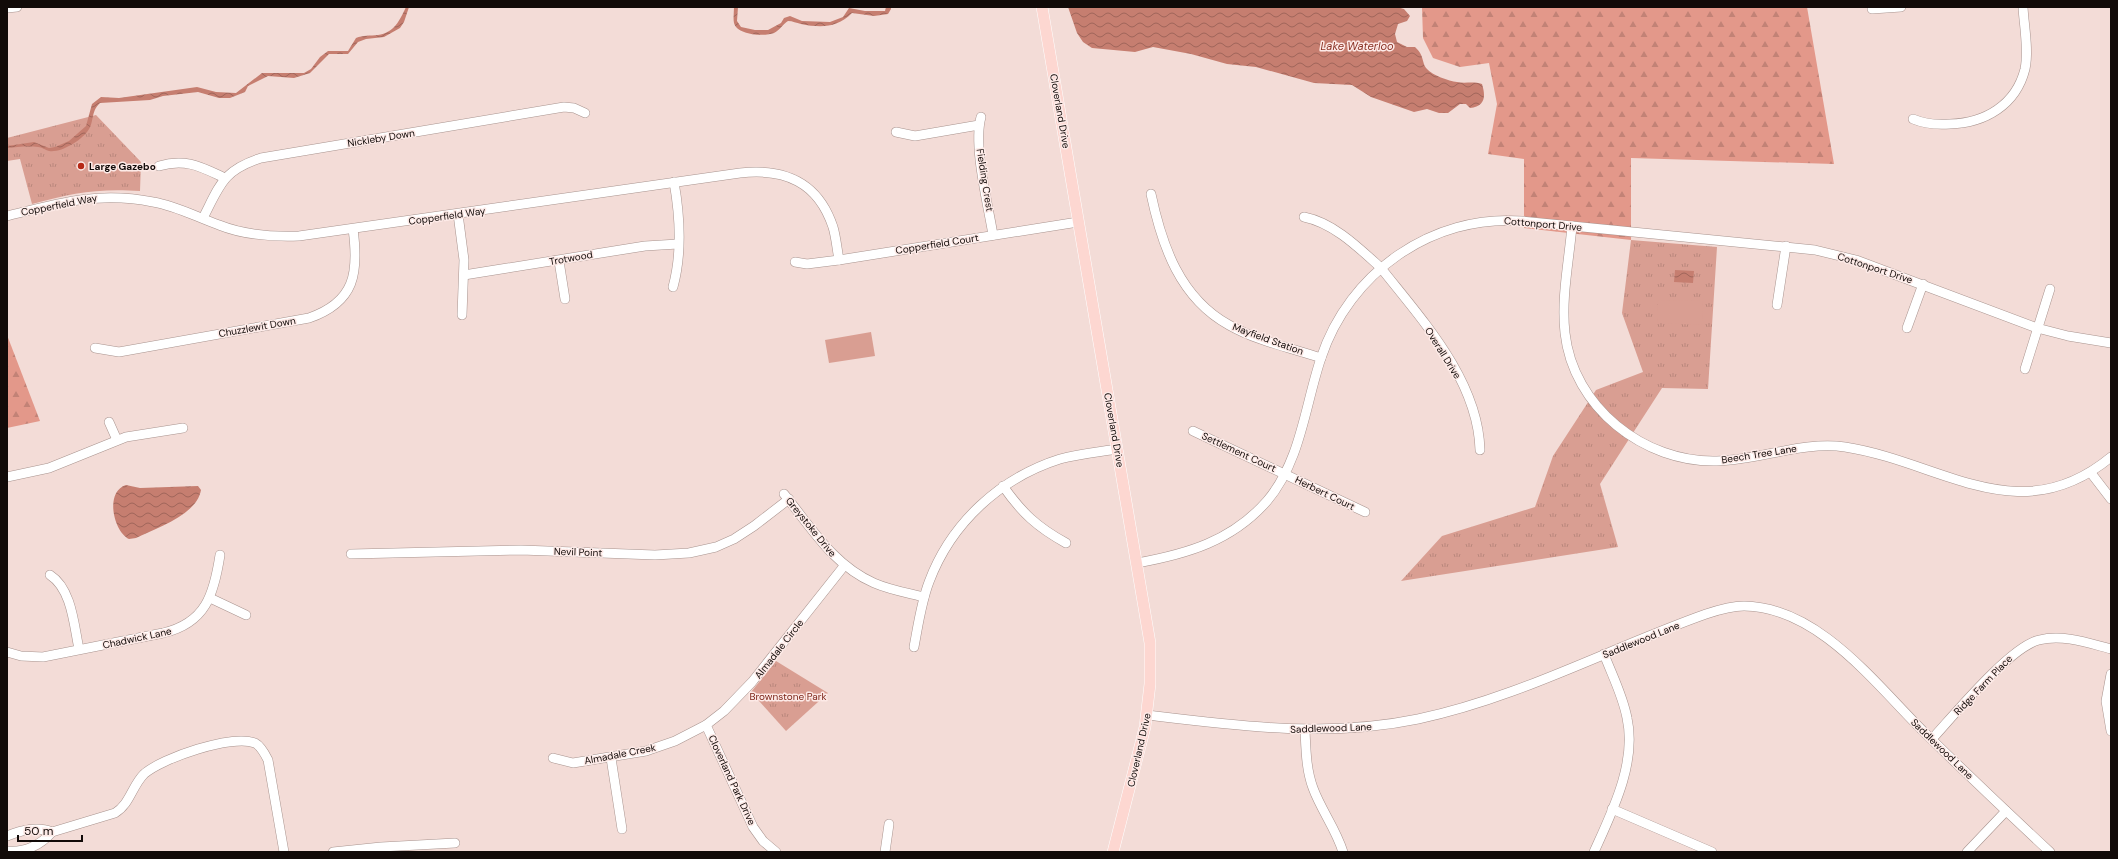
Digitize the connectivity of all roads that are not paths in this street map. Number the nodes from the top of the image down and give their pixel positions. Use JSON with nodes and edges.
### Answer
{"nodes":[{"id":1,"x":17,"y":7,"type":"edge"},
{"id":2,"x":1042,"y":7,"type":"edge"},
{"id":3,"x":1900,"y":7,"type":"edge"},
{"id":4,"x":2023,"y":7,"type":"edge"},
{"id":5,"x":7,"y":8,"type":"edge"},
{"id":6,"x":1872,"y":9,"type":"dead end"},
{"id":7,"x":585,"y":113,"type":"dead end"},
{"id":8,"x":1913,"y":119,"type":"dead end"},
{"id":9,"x":896,"y":132,"type":"dead end"},
{"id":10,"x":159,"y":166,"type":"dead end"},
{"id":11,"x":225,"y":178,"type":"junction"},
{"id":12,"x":674,"y":182,"type":"junction"},
{"id":13,"x":1151,"y":194,"type":"dead end"},
{"id":14,"x":458,"y":214,"type":"junction"},
{"id":15,"x":7,"y":216,"type":"edge"},
{"id":16,"x":1304,"y":217,"type":"dead end"},
{"id":17,"x":203,"y":218,"type":"junction"},
{"id":18,"x":1078,"y":222,"type":"junction"},
{"id":19,"x":1572,"y":226,"type":"junction"},
{"id":20,"x":353,"y":229,"type":"junction"},
{"id":21,"x":993,"y":235,"type":"junction"},
{"id":22,"x":678,"y":244,"type":"junction"},
{"id":23,"x":1786,"y":246,"type":"junction"},
{"id":24,"x":839,"y":260,"type":"junction"},
{"id":25,"x":559,"y":261,"type":"junction"},
{"id":26,"x":795,"y":262,"type":"dead end"},
{"id":27,"x":1381,"y":268,"type":"junction"},
{"id":28,"x":464,"y":275,"type":"junction"},
{"id":29,"x":1923,"y":284,"type":"junction"},
{"id":30,"x":673,"y":287,"type":"dead end"},
{"id":31,"x":2050,"y":290,"type":"dead end"},
{"id":32,"x":565,"y":299,"type":"dead end"},
{"id":33,"x":1777,"y":305,"type":"dead end"},
{"id":34,"x":462,"y":315,"type":"dead end"},
{"id":35,"x":1907,"y":328,"type":"dead end"},
{"id":36,"x":2038,"y":328,"type":"junction"},
{"id":37,"x":2111,"y":343,"type":"edge"},
{"id":38,"x":95,"y":348,"type":"dead end"},
{"id":39,"x":1321,"y":358,"type":"junction"},
{"id":40,"x":2025,"y":369,"type":"dead end"},
{"id":41,"x":109,"y":422,"type":"dead end"},
{"id":42,"x":183,"y":428,"type":"dead end"},
{"id":43,"x":1193,"y":431,"type":"dead end"},
{"id":44,"x":117,"y":440,"type":"junction"},
{"id":45,"x":1117,"y":449,"type":"junction"},
{"id":46,"x":1480,"y":450,"type":"dead end"},
{"id":47,"x":2111,"y":458,"type":"edge"},
{"id":48,"x":2091,"y":472,"type":"junction"},
{"id":49,"x":1284,"y":473,"type":"junction"},
{"id":50,"x":7,"y":477,"type":"edge"},
{"id":51,"x":1003,"y":486,"type":"junction"},
{"id":52,"x":786,"y":497,"type":"joint"},
{"id":53,"x":2111,"y":499,"type":"edge"},
{"id":54,"x":1365,"y":512,"type":"dead end"},
{"id":55,"x":1066,"y":543,"type":"dead end"},
{"id":56,"x":352,"y":554,"type":"dead end"},
{"id":57,"x":220,"y":555,"type":"dead end"},
{"id":58,"x":1137,"y":563,"type":"junction"},
{"id":59,"x":844,"y":566,"type":"junction"},
{"id":60,"x":50,"y":575,"type":"dead end"},
{"id":61,"x":924,"y":597,"type":"junction"},
{"id":62,"x":210,"y":598,"type":"junction"},
{"id":63,"x":246,"y":615,"type":"dead end"},
{"id":64,"x":914,"y":647,"type":"dead end"},
{"id":65,"x":79,"y":649,"type":"junction"},
{"id":66,"x":2111,"y":649,"type":"edge"},
{"id":67,"x":7,"y":652,"type":"edge"},
{"id":68,"x":1604,"y":654,"type":"junction"},
{"id":69,"x":2111,"y":674,"type":"edge"},
{"id":70,"x":1147,"y":715,"type":"junction"},
{"id":71,"x":706,"y":725,"type":"junction"},
{"id":72,"x":1305,"y":730,"type":"junction"},
{"id":73,"x":2111,"y":731,"type":"edge"},
{"id":74,"x":1932,"y":739,"type":"junction"},
{"id":75,"x":553,"y":758,"type":"dead end"},
{"id":76,"x":611,"y":758,"type":"junction"},
{"id":77,"x":1612,"y":809,"type":"junction"},
{"id":78,"x":2006,"y":811,"type":"junction"},
{"id":79,"x":889,"y":824,"type":"dead end"},
{"id":80,"x":622,"y":829,"type":"dead end"},
{"id":81,"x":52,"y":832,"type":"junction"},
{"id":82,"x":7,"y":836,"type":"edge"},
{"id":83,"x":455,"y":843,"type":"dead end"},
{"id":84,"x":7,"y":851,"type":"edge"},
{"id":85,"x":284,"y":852,"type":"edge"},
{"id":86,"x":333,"y":852,"type":"edge"},
{"id":87,"x":776,"y":852,"type":"edge"},
{"id":88,"x":885,"y":852,"type":"edge"},
{"id":89,"x":1113,"y":852,"type":"edge"},
{"id":90,"x":1343,"y":852,"type":"edge"},
{"id":91,"x":1594,"y":852,"type":"edge"},
{"id":92,"x":1712,"y":852,"type":"edge"},
{"id":93,"x":1966,"y":852,"type":"edge"},
{"id":94,"x":2050,"y":852,"type":"edge"}],
"edges":[{"from":1,"to":5,"type":"street"},
{"from":2,"to":18,"type":"main road","name":"Cloverland Drive"},
{"from":3,"to":6,"type":"street"},
{"from":4,"to":8,"type":"street"},
{"from":7,"to":11,"type":"street","name":"Nickleby Down"},
{"from":9,"to":21,"type":"street","name":"Fielding Crest"},
{"from":10,"to":11,"type":"street"},
{"from":11,"to":17,"type":"street","name":"Nickleby Down"},
{"from":12,"to":14,"type":"street","name":"Copperfield Way"},
{"from":12,"to":22,"type":"street"},
{"from":12,"to":24,"type":"street","name":"Copperfield Way"},
{"from":13,"to":39,"type":"street","name":"Mayfield Station"},
{"from":14,"to":20,"type":"street","name":"Copperfield Way"},
{"from":14,"to":28,"type":"street"},
{"from":15,"to":17,"type":"street","name":"Copperfield Way"},
{"from":16,"to":27,"type":"street","name":"Overall Drive"},
{"from":17,"to":20,"type":"street","name":"Copperfield Way"},
{"from":18,"to":21,"type":"street","name":"Copperfield Court"},
{"from":18,"to":45,"type":"main road","name":"Cloverland Drive"},
{"from":19,"to":23,"type":"street","name":"Cottonport Drive"},
{"from":19,"to":27,"type":"street","name":"Cottonport Drive"},
{"from":19,"to":48,"type":"street","name":"Beech Tree Lane"},
{"from":20,"to":38,"type":"street","name":"Chuzzlewit Down"},
{"from":21,"to":24,"type":"street","name":"Copperfield Court"},
{"from":22,"to":25,"type":"street","name":"Trotwood"},
{"from":22,"to":30,"type":"street"},
{"from":23,"to":29,"type":"street","name":"Cottonport Drive"},
{"from":23,"to":33,"type":"street"},
{"from":24,"to":26,"type":"street","name":"Copperfield Court"},
{"from":25,"to":28,"type":"street","name":"Trotwood"},
{"from":25,"to":32,"type":"street"},
{"from":27,"to":39,"type":"street","name":"Cottonport Drive"},
{"from":27,"to":46,"type":"street","name":"Overall Drive"},
{"from":28,"to":34,"type":"street"},
{"from":29,"to":35,"type":"street"},
{"from":29,"to":36,"type":"street","name":"Cottonport Drive"},
{"from":31,"to":36,"type":"street"},
{"from":36,"to":37,"type":"street","name":"Cottonport Drive"},
{"from":36,"to":40,"type":"street"},
{"from":39,"to":49,"type":"street","name":"Cottonport Drive"},
{"from":41,"to":44,"type":"street"},
{"from":42,"to":44,"type":"street"},
{"from":43,"to":49,"type":"street","name":"Settlement Court"},
{"from":44,"to":50,"type":"street"},
{"from":45,"to":51,"type":"street"},
{"from":45,"to":58,"type":"main road","name":"Cloverland Drive"},
{"from":47,"to":48,"type":"street","name":"Beech Tree Lane"},
{"from":48,"to":53,"type":"street"},
{"from":49,"to":54,"type":"street","name":"Herbert Court"},
{"from":49,"to":58,"type":"street","name":"Cottonport Drive"},
{"from":51,"to":55,"type":"street"},
{"from":51,"to":61,"type":"street"},
{"from":52,"to":56,"type":"street","name":"Nevil Point"},
{"from":52,"to":59,"type":"street","name":"Greystoke Drive"},
{"from":57,"to":62,"type":"street","name":"Chadwick Lane"},
{"from":58,"to":70,"type":"main road","name":"Cloverland Drive"},
{"from":59,"to":61,"type":"street","name":"Greystoke Drive"},
{"from":59,"to":71,"type":"street","name":"Almadale Circle"},
{"from":60,"to":65,"type":"street"},
{"from":61,"to":64,"type":"street"},
{"from":62,"to":63,"type":"street"},
{"from":62,"to":65,"type":"street","name":"Chadwick Lane"},
{"from":65,"to":67,"type":"street","name":"Chadwick Lane"},
{"from":66,"to":74,"type":"street","name":"Ridge Farm Place"},
{"from":68,"to":72,"type":"street","name":"Saddlewood Lane"},
{"from":68,"to":74,"type":"street","name":"Saddlewood Lane"},
{"from":68,"to":77,"type":"street"},
{"from":69,"to":73,"type":"street"},
{"from":70,"to":72,"type":"street","name":"Saddlewood Lane"},
{"from":70,"to":89,"type":"main road","name":"Cloverland Drive"},
{"from":71,"to":76,"type":"street","name":"Almadale Creek"},
{"from":71,"to":87,"type":"street","name":"Cloverland Park Drive"},
{"from":72,"to":90,"type":"street"},
{"from":74,"to":78,"type":"street","name":"Saddlewood Lane"},
{"from":75,"to":76,"type":"street","name":"Almadale Creek"},
{"from":76,"to":80,"type":"street"},
{"from":77,"to":91,"type":"street"},
{"from":77,"to":92,"type":"street"},
{"from":78,"to":93,"type":"street"},
{"from":78,"to":94,"type":"street","name":"Saddlewood Lane"},
{"from":79,"to":88,"type":"street"},
{"from":81,"to":82,"type":"street"},
{"from":81,"to":84,"type":"street"},
{"from":81,"to":85,"type":"street"},
{"from":83,"to":86,"type":"street"}]}
